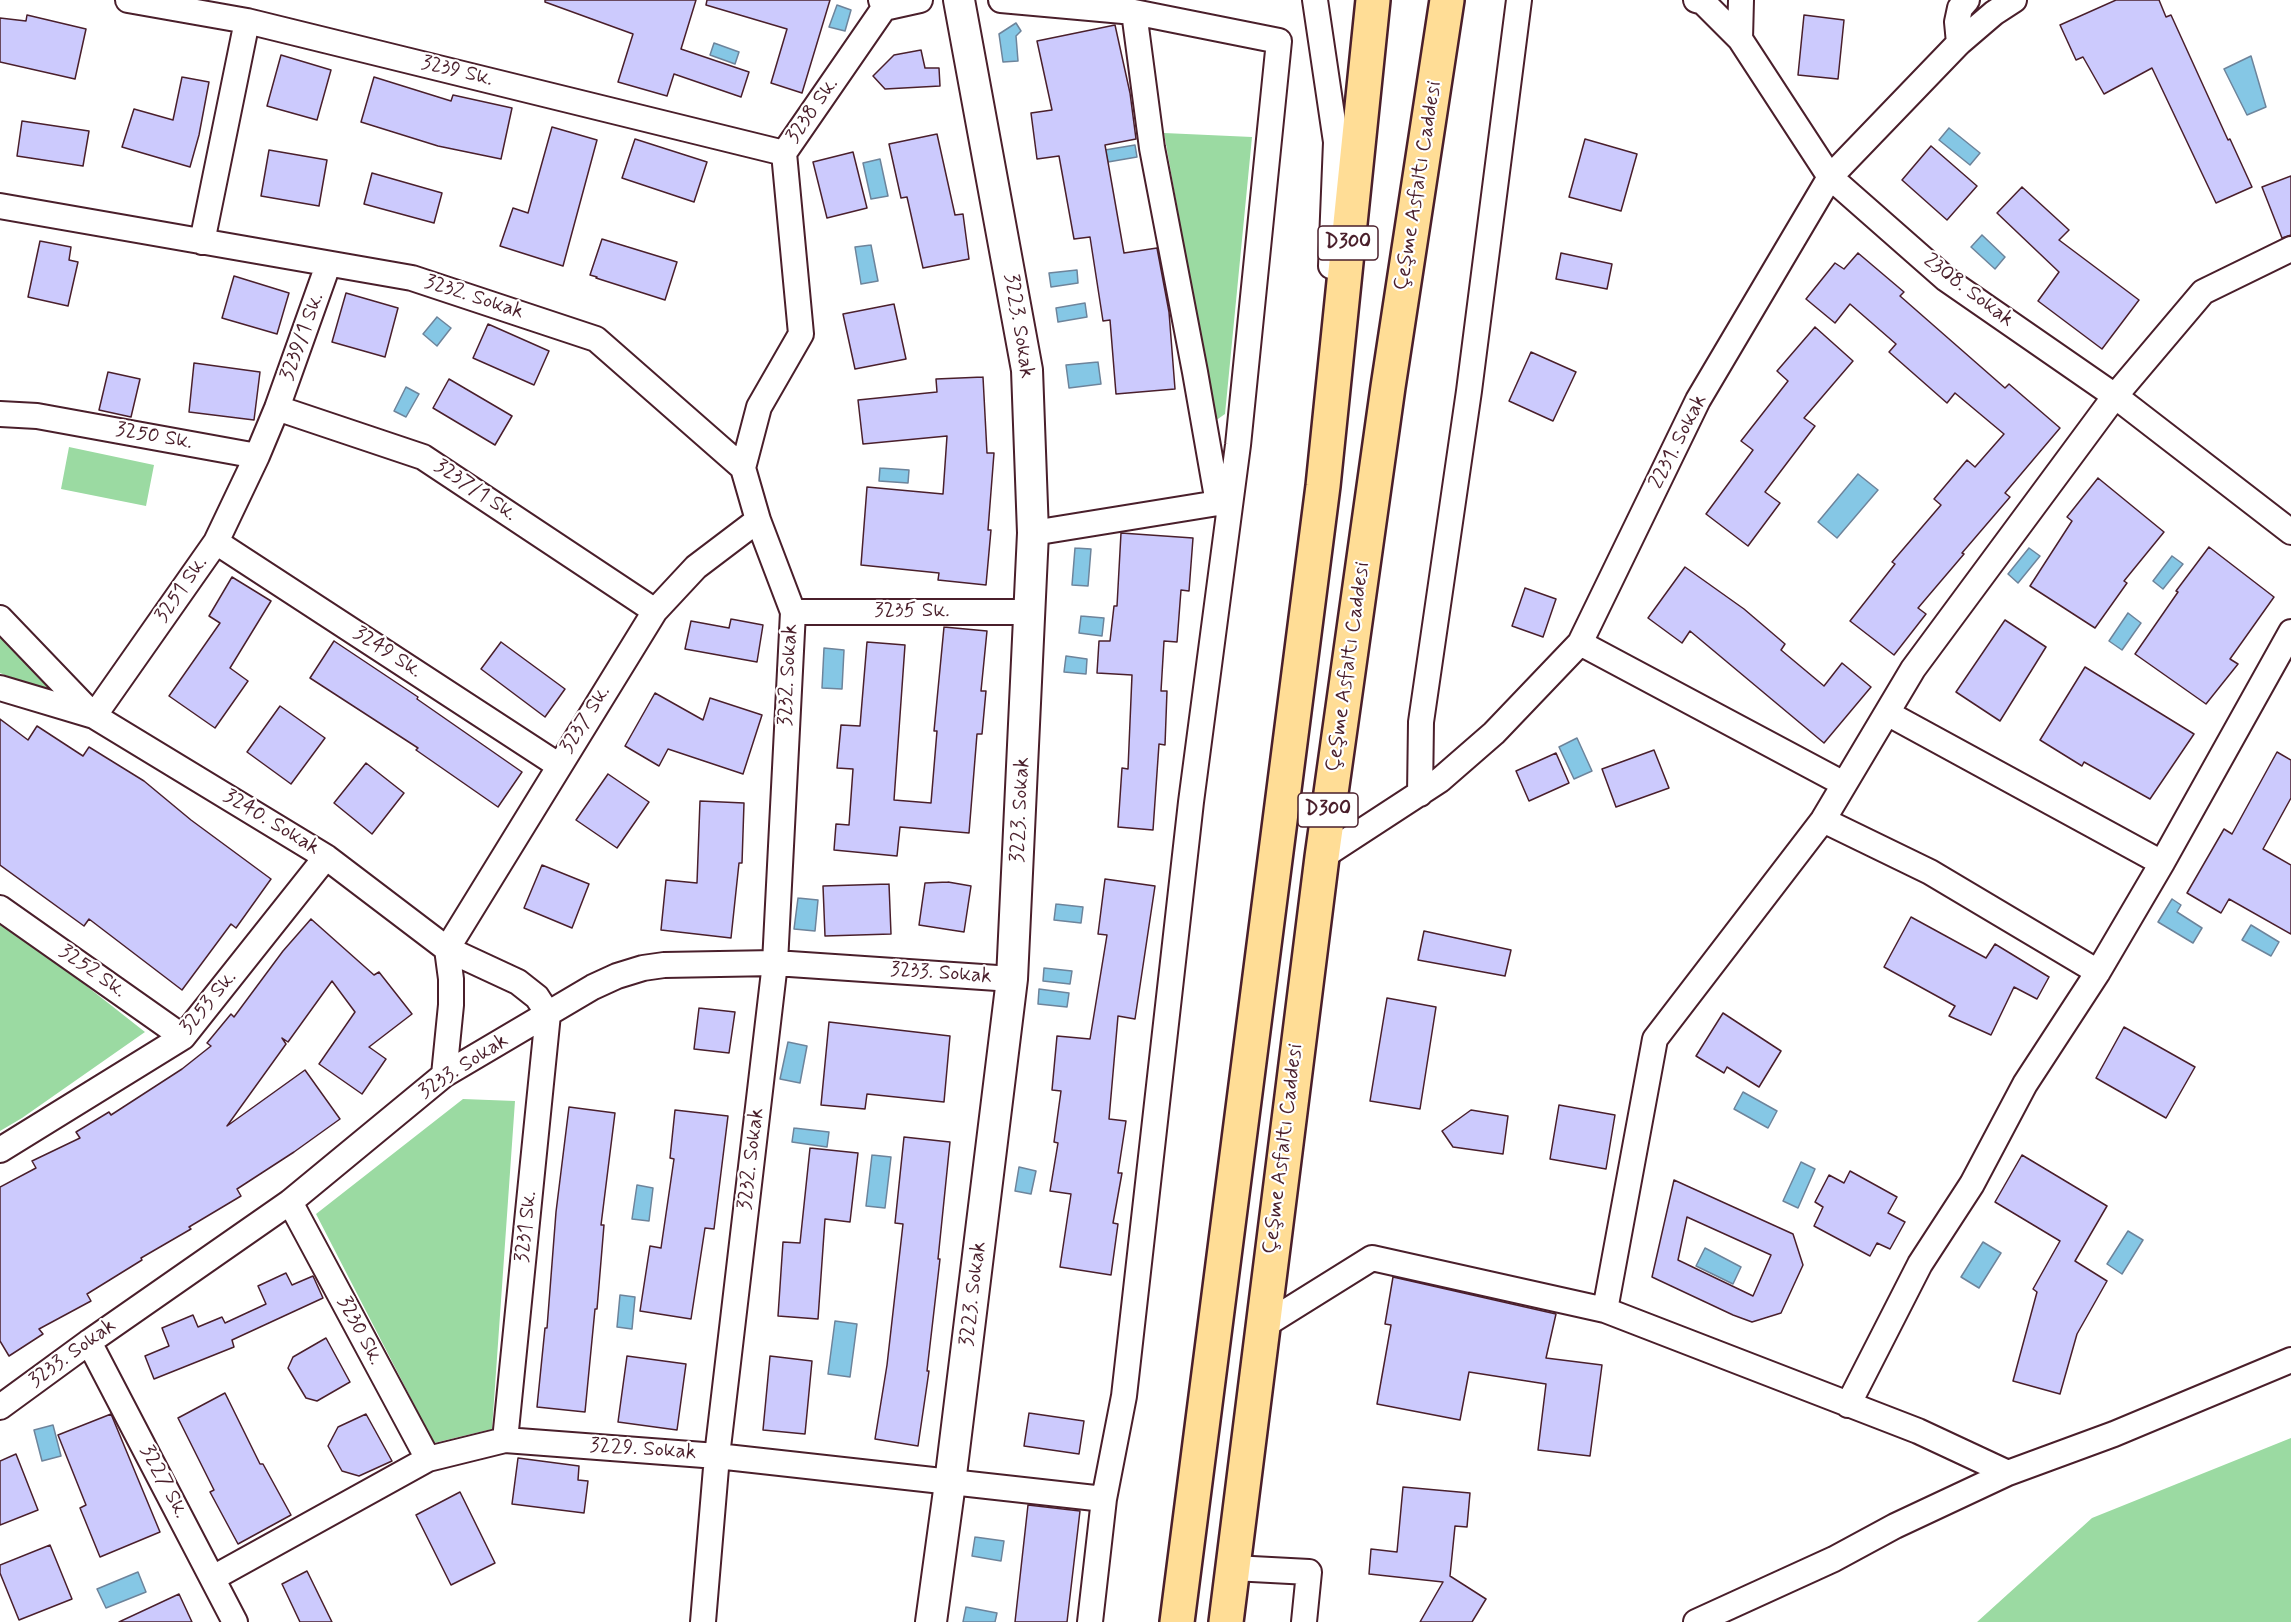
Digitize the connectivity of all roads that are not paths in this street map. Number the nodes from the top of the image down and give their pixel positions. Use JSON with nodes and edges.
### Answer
{"nodes":[{"id":1,"x":128,"y":0,"type":"edge"},
{"id":2,"x":920,"y":0,"type":"edge"},
{"id":3,"x":959,"y":0,"type":"edge"},
{"id":4,"x":1001,"y":0,"type":"edge"},
{"id":5,"x":1315,"y":0,"type":"edge"},
{"id":6,"x":1373,"y":0,"type":"edge"},
{"id":7,"x":1447,"y":0,"type":"edge"},
{"id":8,"x":1519,"y":0,"type":"edge"},
{"id":9,"x":1696,"y":0,"type":"edge"},
{"id":10,"x":1741,"y":0,"type":"edge"},
{"id":11,"x":1967,"y":0,"type":"edge"},
{"id":12,"x":2014,"y":0,"type":"edge"},
{"id":13,"x":882,"y":4,"type":"edge"},
{"id":14,"x":1134,"y":12,"type":"junction"},
{"id":15,"x":247,"y":21,"type":"junction"},
{"id":16,"x":1740,"y":39,"type":"junction"},
{"id":17,"x":1959,"y":43,"type":"junction"},
{"id":18,"x":784,"y":153,"type":"junction"},
{"id":19,"x":1830,"y":177,"type":"junction"},
{"id":20,"x":0,"y":206,"type":"edge"},
{"id":21,"x":202,"y":242,"type":"junction"},
{"id":22,"x":2291,"y":249,"type":"edge"},
{"id":23,"x":328,"y":265,"type":"junction"},
{"id":24,"x":2115,"y":396,"type":"junction"},
{"id":25,"x":277,"y":408,"type":"junction"},
{"id":26,"x":0,"y":414,"type":"edge"},
{"id":27,"x":257,"y":456,"type":"junction"},
{"id":28,"x":743,"y":468,"type":"junction"},
{"id":29,"x":1323,"y":486,"type":"junction"},
{"id":30,"x":1223,"y":503,"type":"junction"},
{"id":31,"x":758,"y":520,"type":"junction"},
{"id":32,"x":2291,"y":532,"type":"edge"},
{"id":33,"x":1033,"y":533,"type":"junction"},
{"id":34,"x":216,"y":542,"type":"junction"},
{"id":35,"x":655,"y":611,"type":"junction"},
{"id":36,"x":793,"y":612,"type":"junction"},
{"id":37,"x":1031,"y":612,"type":"junction"},
{"id":38,"x":0,"y":618,"type":"edge"},
{"id":39,"x":2291,"y":632,"type":"edge"},
{"id":40,"x":1580,"y":643,"type":"junction"},
{"id":41,"x":0,"y":688,"type":"edge"},
{"id":42,"x":1887,"y":713,"type":"junction"},
{"id":43,"x":94,"y":716,"type":"junction"},
{"id":44,"x":558,"y":765,"type":"junction"},
{"id":45,"x":1845,"y":784,"type":"junction"},
{"id":46,"x":1420,"y":794,"type":"junction"},
{"id":47,"x":1823,"y":820,"type":"junction"},
{"id":48,"x":326,"y":857,"type":"junction"},
{"id":49,"x":1322,"y":857,"type":"junction"},
{"id":50,"x":2162,"y":863,"type":"junction"},
{"id":51,"x":0,"y":908,"type":"edge"},
{"id":52,"x":447,"y":949,"type":"junction"},
{"id":53,"x":775,"y":963,"type":"junction"},
{"id":54,"x":2098,"y":972,"type":"junction"},
{"id":55,"x":1012,"y":979,"type":"junction"},
{"id":56,"x":548,"y":1014,"type":"junction"},
{"id":57,"x":183,"y":1037,"type":"junction"},
{"id":58,"x":444,"y":1075,"type":"junction"},
{"id":59,"x":0,"y":1150,"type":"edge"},
{"id":60,"x":290,"y":1202,"type":"junction"},
{"id":61,"x":1605,"y":1310,"type":"junction"},
{"id":62,"x":1263,"y":1326,"type":"junction"},
{"id":63,"x":89,"y":1342,"type":"junction"},
{"id":64,"x":2291,"y":1360,"type":"edge"},
{"id":65,"x":1848,"y":1405,"type":"junction"},
{"id":66,"x":0,"y":1407,"type":"edge"},
{"id":67,"x":505,"y":1440,"type":"junction"},
{"id":68,"x":717,"y":1456,"type":"junction"},
{"id":69,"x":428,"y":1459,"type":"junction"},
{"id":70,"x":2008,"y":1473,"type":"junction"},
{"id":71,"x":951,"y":1483,"type":"junction"},
{"id":72,"x":1104,"y":1499,"type":"junction"},
{"id":73,"x":1233,"y":1568,"type":"junction"},
{"id":74,"x":213,"y":1578,"type":"junction"},
{"id":75,"x":235,"y":1622,"type":"edge"},
{"id":76,"x":703,"y":1622,"type":"edge"},
{"id":77,"x":931,"y":1622,"type":"edge"},
{"id":78,"x":1090,"y":1622,"type":"edge"},
{"id":79,"x":1177,"y":1622,"type":"edge"},
{"id":80,"x":1226,"y":1622,"type":"edge"},
{"id":81,"x":1304,"y":1622,"type":"edge"},
{"id":82,"x":1696,"y":1622,"type":"edge"}],
"edges":[{"from":1,"to":15,"type":"street","name":"3239 Sk."},
{"from":2,"to":13,"type":"street"},
{"from":3,"to":33,"type":"street","name":"3223. Sokak"},
{"from":4,"to":14,"type":"street"},
{"from":5,"to":29,"type":"street"},
{"from":6,"to":29,"type":"highway","number":"D300"},
{"from":7,"to":49,"type":"highway","name":"Çeşme Asfaltı Caddesi","number":"D300"},
{"from":8,"to":46,"type":"street"},
{"from":9,"to":16,"type":"street","name":"2308. Sokak"},
{"from":10,"to":16,"type":"street"},
{"from":11,"to":17,"type":"street"},
{"from":12,"to":17,"type":"street","name":"2231. Sokak"},
{"from":13,"to":18,"type":"street","name":"3238 Sk."},
{"from":14,"to":30,"type":"street"},
{"from":14,"to":30,"type":"street"},
{"from":15,"to":18,"type":"street","name":"3239 Sk."},
{"from":15,"to":21,"type":"street"},
{"from":16,"to":19,"type":"street","name":"2308. Sokak"},
{"from":17,"to":19,"type":"street","name":"2231. Sokak"},
{"from":18,"to":28,"type":"street","name":"3238 Sk."},
{"from":19,"to":24,"type":"street","name":"2308. Sokak"},
{"from":19,"to":40,"type":"street","name":"2231. Sokak"},
{"from":20,"to":21,"type":"street","name":"3232. Sokak"},
{"from":21,"to":23,"type":"street","name":"3232. Sokak"},
{"from":22,"to":24,"type":"street"},
{"from":23,"to":25,"type":"street","name":"3239/1 Sk."},
{"from":23,"to":28,"type":"street","name":"3232. Sokak"},
{"from":24,"to":32,"type":"street","name":"2308. Sokak"},
{"from":24,"to":42,"type":"street"},
{"from":25,"to":27,"type":"street"},
{"from":25,"to":35,"type":"street","name":"3237/1 Sk."},
{"from":26,"to":27,"type":"street","name":"3250 Sk."},
{"from":27,"to":34,"type":"street","name":"3251 Sk."},
{"from":28,"to":31,"type":"street","name":"3232. Sokak"},
{"from":29,"to":79,"type":"highway","number":"D300"},
{"from":30,"to":33,"type":"street"},
{"from":30,"to":72,"type":"street"},
{"from":31,"to":35,"type":"street","name":"3237 Sk."},
{"from":31,"to":36,"type":"street","name":"3232. Sokak"},
{"from":33,"to":37,"type":"street","name":"3223. Sokak"},
{"from":34,"to":43,"type":"street","name":"3251 Sk."},
{"from":34,"to":44,"type":"street","name":"3249 Sk."},
{"from":35,"to":44,"type":"street","name":"3237 Sk."},
{"from":36,"to":37,"type":"street","name":"3235 Sk."},
{"from":36,"to":53,"type":"street","name":"3232. Sokak"},
{"from":37,"to":55,"type":"street","name":"3223. Sokak"},
{"from":38,"to":43,"type":"street","name":"3240. Sokak"},
{"from":39,"to":50,"type":"street"},
{"from":40,"to":45,"type":"street"},
{"from":40,"to":46,"type":"street","name":"2231. Sokak"},
{"from":41,"to":43,"type":"street"},
{"from":42,"to":45,"type":"street"},
{"from":42,"to":50,"type":"street"},
{"from":43,"to":48,"type":"street","name":"3240. Sokak"},
{"from":44,"to":52,"type":"street","name":"3237 Sk."},
{"from":45,"to":47,"type":"street"},
{"from":46,"to":49,"type":"street","name":"2231. Sokak"},
{"from":47,"to":54,"type":"street"},
{"from":47,"to":61,"type":"street"},
{"from":48,"to":52,"type":"street","name":"3240. Sokak"},
{"from":48,"to":57,"type":"street","name":"3253 Sk."},
{"from":49,"to":62,"type":"highway","name":"Çeşme Asfaltı Caddesi","number":"D300"},
{"from":50,"to":54,"type":"street"},
{"from":51,"to":57,"type":"street","name":"3252 Sk."},
{"from":52,"to":56,"type":"street","name":"3240. Sokak"},
{"from":52,"to":58,"type":"street"},
{"from":53,"to":55,"type":"street","name":"3233. Sokak"},
{"from":53,"to":56,"type":"street","name":"3233. Sokak"},
{"from":53,"to":68,"type":"street","name":"3232. Sokak"},
{"from":54,"to":65,"type":"street"},
{"from":55,"to":71,"type":"street","name":"3223. Sokak"},
{"from":56,"to":58,"type":"street","name":"3233. Sokak"},
{"from":56,"to":67,"type":"street","name":"3231 Sk."},
{"from":57,"to":59,"type":"street","name":"3253 Sk."},
{"from":58,"to":60,"type":"street","name":"3233. Sokak"},
{"from":60,"to":63,"type":"street","name":"3233. Sokak"},
{"from":60,"to":69,"type":"street","name":"3230 Sk."},
{"from":61,"to":62,"type":"street"},
{"from":61,"to":65,"type":"street"},
{"from":62,"to":73,"type":"highway","name":"Çeşme Asfaltı Caddesi","number":"D300"},
{"from":63,"to":66,"type":"street","name":"3233. Sokak"},
{"from":63,"to":74,"type":"street","name":"3227 Sk."},
{"from":64,"to":70,"type":"street"},
{"from":65,"to":70,"type":"street"},
{"from":67,"to":68,"type":"street","name":"3229. Sokak"},
{"from":67,"to":69,"type":"street","name":"3229. Sokak"},
{"from":68,"to":71,"type":"street","name":"3229. Sokak"},
{"from":68,"to":76,"type":"street","name":"3232. Sokak"},
{"from":69,"to":74,"type":"street","name":"3229. Sokak"},
{"from":70,"to":82,"type":"street"},
{"from":71,"to":72,"type":"street","name":"3229. Sokak"},
{"from":71,"to":77,"type":"street","name":"3223. Sokak"},
{"from":72,"to":78,"type":"street"},
{"from":73,"to":80,"type":"highway","name":"Çeşme Asfaltı Caddesi","number":"D300"},
{"from":73,"to":81,"type":"street"},
{"from":74,"to":75,"type":"street","name":"3227 Sk."}]}
